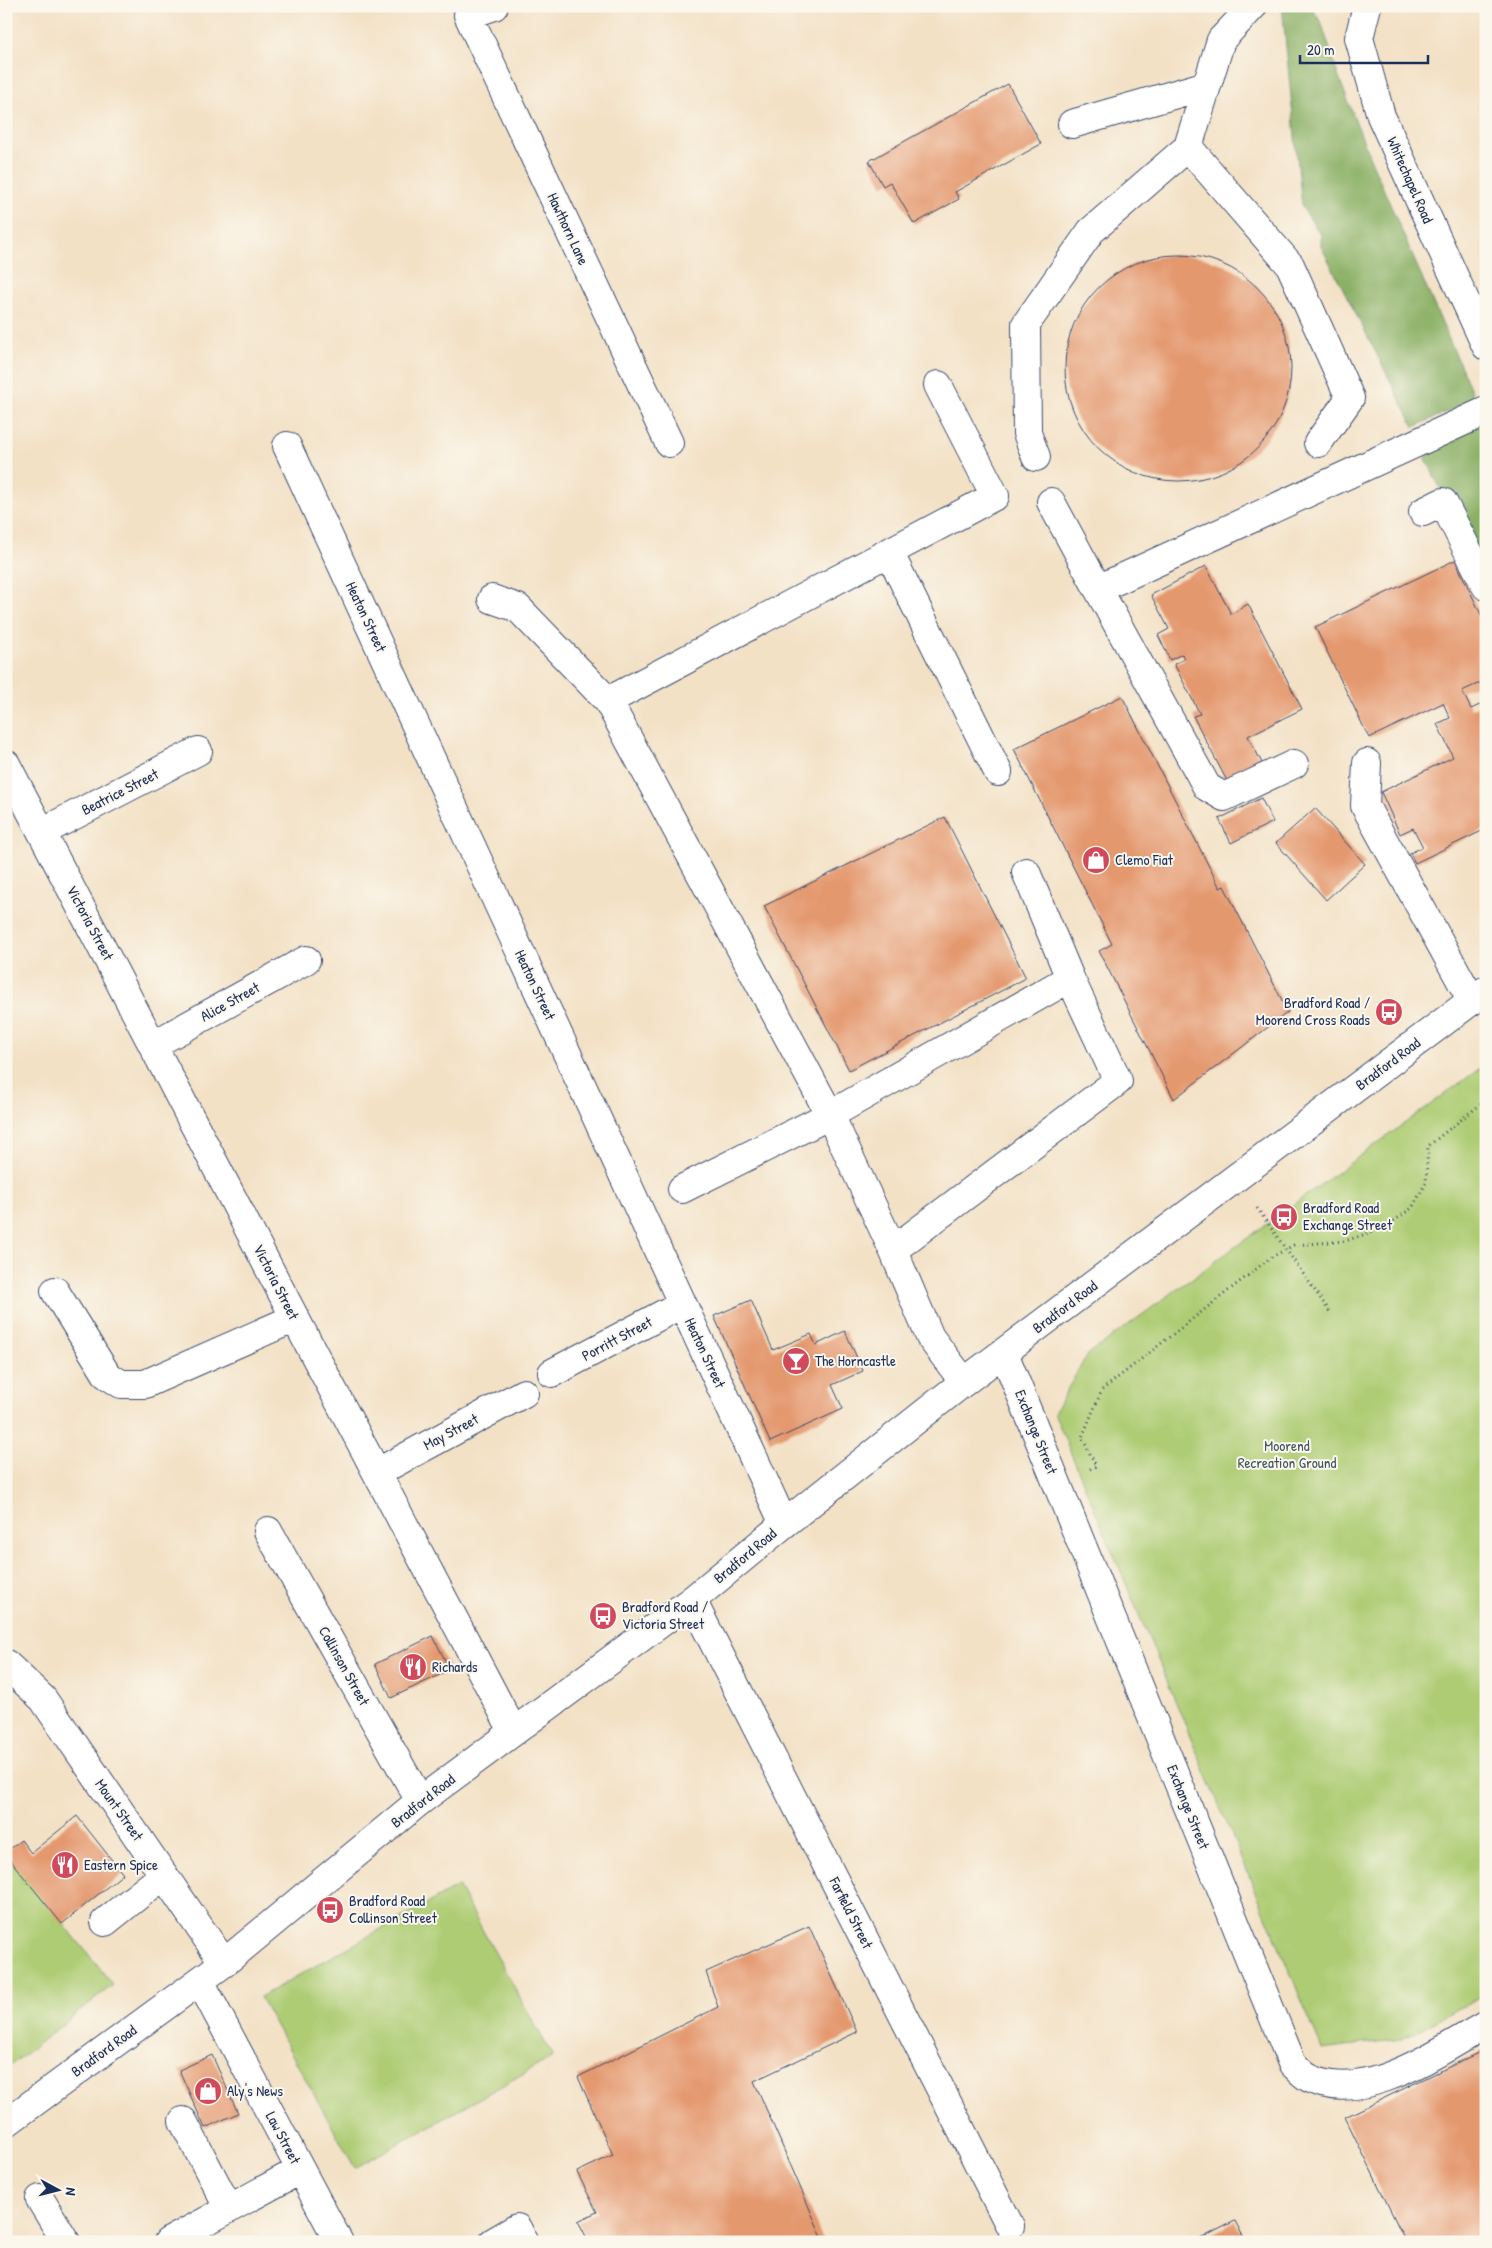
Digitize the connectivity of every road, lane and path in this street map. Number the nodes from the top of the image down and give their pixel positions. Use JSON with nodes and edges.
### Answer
{"nodes":[{"id":1,"x":494,"y":6,"type":"edge"},
{"id":2,"x":1253,"y":6,"type":"edge"},
{"id":3,"x":1367,"y":6,"type":"edge"},
{"id":4,"x":466,"y":11,"type":"edge"},
{"id":5,"x":1207,"y":85,"type":"junction"},
{"id":6,"x":1072,"y":124,"type":"dead end"},
{"id":7,"x":1188,"y":147,"type":"junction"},
{"id":8,"x":1486,"y":346,"type":"edge"},
{"id":9,"x":938,"y":385,"type":"dead end"},
{"id":10,"x":1486,"y":411,"type":"edge"},
{"id":11,"x":668,"y":443,"type":"dead end"},
{"id":12,"x":1318,"y":443,"type":"dead end"},
{"id":13,"x":287,"y":446,"type":"dead end"},
{"id":14,"x":1036,"y":457,"type":"dead end"},
{"id":15,"x":1051,"y":502,"type":"dead end"},
{"id":16,"x":1423,"y":512,"type":"dead end"},
{"id":17,"x":889,"y":552,"type":"junction"},
{"id":18,"x":1486,"y":586,"type":"edge"},
{"id":19,"x":1098,"y":588,"type":"junction"},
{"id":20,"x":492,"y":599,"type":"dead end"},
{"id":21,"x":608,"y":701,"type":"junction"},
{"id":22,"x":198,"y":752,"type":"dead end"},
{"id":23,"x":1367,"y":763,"type":"dead end"},
{"id":24,"x":6,"y":764,"type":"edge"},
{"id":25,"x":1294,"y":764,"type":"dead end"},
{"id":26,"x":998,"y":772,"type":"dead end"},
{"id":27,"x":42,"y":832,"type":"junction"},
{"id":28,"x":1026,"y":872,"type":"dead end"},
{"id":29,"x":306,"y":960,"type":"dead end"},
{"id":30,"x":1070,"y":978,"type":"junction"},
{"id":31,"x":1479,"y":996,"type":"edge"},
{"id":32,"x":154,"y":1045,"type":"junction"},
{"id":33,"x":1486,"y":1100,"type":"edge"},
{"id":34,"x":830,"y":1114,"type":"junction"},
{"id":35,"x":682,"y":1188,"type":"dead end"},
{"id":36,"x":1268,"y":1223,"type":"dead end"},
{"id":37,"x":893,"y":1250,"type":"junction"},
{"id":38,"x":1286,"y":1250,"type":"junction"},
{"id":39,"x":55,"y":1291,"type":"dead end"},
{"id":40,"x":682,"y":1304,"type":"junction"},
{"id":41,"x":1330,"y":1312,"type":"dead end"},
{"id":42,"x":295,"y":1318,"type":"junction"},
{"id":43,"x":1004,"y":1353,"type":"junction"},
{"id":44,"x":552,"y":1373,"type":"dead end"},
{"id":45,"x":964,"y":1382,"type":"junction"},
{"id":46,"x":524,"y":1393,"type":"dead end"},
{"id":47,"x":1088,"y":1470,"type":"dead end"},
{"id":48,"x":378,"y":1472,"type":"junction"},
{"id":49,"x":784,"y":1524,"type":"junction"},
{"id":50,"x":268,"y":1531,"type":"dead end"},
{"id":51,"x":692,"y":1600,"type":"junction"},
{"id":52,"x":6,"y":1664,"type":"edge"},
{"id":53,"x":513,"y":1731,"type":"junction"},
{"id":54,"x":420,"y":1801,"type":"junction"},
{"id":55,"x":164,"y":1875,"type":"junction"},
{"id":56,"x":105,"y":1922,"type":"dead end"},
{"id":57,"x":224,"y":1963,"type":"junction"},
{"id":58,"x":200,"y":1981,"type":"junction"},
{"id":59,"x":1486,"y":2025,"type":"edge"},
{"id":60,"x":183,"y":2121,"type":"dead end"},
{"id":61,"x":6,"y":2123,"type":"edge"},
{"id":62,"x":300,"y":2170,"type":"junction"},
{"id":63,"x":40,"y":2200,"type":"dead end"},
{"id":64,"x":229,"y":2209,"type":"junction"},
{"id":65,"x":1010,"y":2226,"type":"dead end"},
{"id":66,"x":66,"y":2242,"type":"edge"},
{"id":67,"x":168,"y":2242,"type":"edge"},
{"id":68,"x":339,"y":2242,"type":"edge"},
{"id":69,"x":493,"y":2242,"type":"edge"},
{"id":70,"x":524,"y":2242,"type":"edge"}],
"edges":[{"from":1,"to":4,"type":"street","name":"Hawthorn Lane"},
{"from":2,"to":5,"type":"street"},
{"from":3,"to":8,"type":"street","name":"Whitechapel Road"},
{"from":4,"to":11,"type":"street","name":"Hawthorn Lane"},
{"from":5,"to":6,"type":"street"},
{"from":5,"to":7,"type":"street"},
{"from":7,"to":12,"type":"street"},
{"from":7,"to":14,"type":"street"},
{"from":9,"to":17,"type":"street"},
{"from":10,"to":19,"type":"street"},
{"from":13,"to":40,"type":"street","name":"Heaton Street"},
{"from":15,"to":19,"type":"street"},
{"from":16,"to":18,"type":"street"},
{"from":17,"to":21,"type":"street"},
{"from":17,"to":26,"type":"street"},
{"from":19,"to":25,"type":"street"},
{"from":20,"to":21,"type":"street"},
{"from":21,"to":34,"type":"street"},
{"from":22,"to":27,"type":"street","name":"Beatrice Street"},
{"from":23,"to":31,"type":"street"},
{"from":24,"to":27,"type":"street","name":"Victoria Street"},
{"from":27,"to":32,"type":"street","name":"Victoria Street"},
{"from":28,"to":30,"type":"street"},
{"from":29,"to":32,"type":"street","name":"Alice Street"},
{"from":30,"to":34,"type":"street"},
{"from":30,"to":37,"type":"street"},
{"from":31,"to":43,"type":"street","name":"Bradford Road"},
{"from":32,"to":42,"type":"street","name":"Victoria Street"},
{"from":33,"to":38,"type":"path"},
{"from":34,"to":35,"type":"street"},
{"from":34,"to":37,"type":"street"},
{"from":36,"to":38,"type":"path"},
{"from":37,"to":45,"type":"street"},
{"from":38,"to":41,"type":"path"},
{"from":38,"to":47,"type":"path"},
{"from":39,"to":42,"type":"street"},
{"from":40,"to":44,"type":"street","name":"Porritt Street"},
{"from":40,"to":49,"type":"street","name":"Heaton Street"},
{"from":42,"to":48,"type":"street","name":"Victoria Street"},
{"from":43,"to":45,"type":"street","name":"Bradford Road"},
{"from":43,"to":59,"type":"street","name":"Exchange Street"},
{"from":45,"to":49,"type":"street","name":"Bradford Road"},
{"from":46,"to":48,"type":"street","name":"May Street"},
{"from":48,"to":53,"type":"street","name":"Victoria Street"},
{"from":49,"to":51,"type":"street","name":"Bradford Road"},
{"from":50,"to":54,"type":"street","name":"Collinson Street"},
{"from":51,"to":53,"type":"street","name":"Bradford Road"},
{"from":51,"to":65,"type":"street","name":"Farfield Street"},
{"from":52,"to":55,"type":"street","name":"Mount Street"},
{"from":53,"to":54,"type":"street","name":"Bradford Road"},
{"from":54,"to":57,"type":"street","name":"Bradford Road"},
{"from":55,"to":56,"type":"street"},
{"from":55,"to":57,"type":"street","name":"Mount Street"},
{"from":57,"to":58,"type":"street","name":"Bradford Road"},
{"from":58,"to":61,"type":"street","name":"Bradford Road"},
{"from":58,"to":62,"type":"street","name":"Law Street"},
{"from":60,"to":64,"type":"street"},
{"from":62,"to":64,"type":"street"},
{"from":62,"to":68,"type":"street","name":"Law Street"},
{"from":63,"to":66,"type":"street"},
{"from":64,"to":67,"type":"street"},
{"from":69,"to":70,"type":"street"}]}
